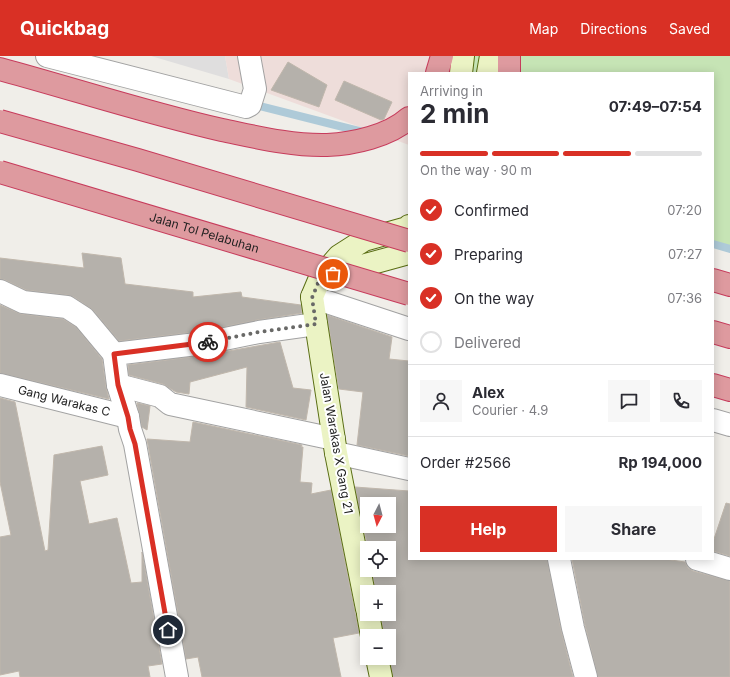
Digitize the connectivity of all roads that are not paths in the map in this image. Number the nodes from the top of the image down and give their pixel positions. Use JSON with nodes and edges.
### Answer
{"nodes":[{"id":1,"x":47,"y":56,"type":"edge"},
{"id":2,"x":249,"y":56,"type":"edge"},
{"id":3,"x":442,"y":56,"type":"edge"},
{"id":4,"x":463,"y":56,"type":"edge"},
{"id":5,"x":491,"y":56,"type":"edge"},
{"id":6,"x":509,"y":56,"type":"edge"},
{"id":7,"x":0,"y":68,"type":"edge"},
{"id":8,"x":437,"y":72,"type":"edge"},
{"id":9,"x":461,"y":72,"type":"edge"},
{"id":10,"x":488,"y":72,"type":"edge"},
{"id":11,"x":509,"y":72,"type":"edge"},
{"id":12,"x":408,"y":119,"type":"edge"},
{"id":13,"x":0,"y":121,"type":"edge"},
{"id":14,"x":0,"y":172,"type":"edge"},
{"id":15,"x":408,"y":228,"type":"edge"},
{"id":16,"x":408,"y":241,"type":"edge"},
{"id":17,"x":408,"y":253,"type":"edge"},
{"id":18,"x":320,"y":278,"type":"junction"},
{"id":19,"x":714,"y":280,"type":"edge"},
{"id":20,"x":730,"y":285,"type":"edge"},
{"id":21,"x":0,"y":291,"type":"edge"},
{"id":22,"x":408,"y":294,"type":"edge"},
{"id":23,"x":312,"y":298,"type":"junction"},
{"id":24,"x":316,"y":324,"type":"junction"},
{"id":25,"x":408,"y":329,"type":"edge"},
{"id":26,"x":714,"y":332,"type":"edge"},
{"id":27,"x":730,"y":337,"type":"edge"},
{"id":28,"x":114,"y":354,"type":"junction"},
{"id":29,"x":0,"y":385,"type":"edge"},
{"id":30,"x":118,"y":385,"type":"junction"},
{"id":31,"x":714,"y":385,"type":"edge"},
{"id":32,"x":730,"y":390,"type":"edge"},
{"id":33,"x":128,"y":417,"type":"junction"},
{"id":34,"x":714,"y":420,"type":"edge"},
{"id":35,"x":730,"y":425,"type":"edge"},
{"id":36,"x":335,"y":446,"type":"junction"},
{"id":37,"x":408,"y":470,"type":"edge"},
{"id":38,"x":559,"y":560,"type":"edge"},
{"id":39,"x":700,"y":560,"type":"edge"},
{"id":40,"x":730,"y":569,"type":"edge"},
{"id":41,"x":362,"y":585,"type":"edge"},
{"id":42,"x":378,"y":665,"type":"edge"},
{"id":43,"x":177,"y":677,"type":"edge"},
{"id":44,"x":381,"y":677,"type":"edge"},
{"id":45,"x":586,"y":677,"type":"edge"}],
"edges":[{"from":1,"to":2,"type":"street"},
{"from":3,"to":8,"type":"highway"},
{"from":4,"to":9,"type":"street"},
{"from":5,"to":10,"type":"street"},
{"from":6,"to":11,"type":"highway"},
{"from":7,"to":12,"type":"highway"},
{"from":13,"to":16,"type":"highway","bridge":true},
{"from":14,"to":22,"type":"highway","name":"Jalan Tol Pelabuhan","bridge":true},
{"from":15,"to":18,"type":"street"},
{"from":17,"to":18,"type":"street"},
{"from":18,"to":23,"type":"street"},
{"from":19,"to":20,"type":"highway"},
{"from":21,"to":28,"type":"street"},
{"from":23,"to":24,"type":"street","name":"Jalan Warakas X Gang 21"},
{"from":23,"to":25,"type":"street"},
{"from":24,"to":28,"type":"street"},
{"from":24,"to":36,"type":"street","name":"Jalan Warakas X Gang 21"},
{"from":26,"to":27,"type":"highway"},
{"from":28,"to":30,"type":"street"},
{"from":29,"to":33,"type":"street","name":"Gang Warakas C"},
{"from":30,"to":33,"type":"street"},
{"from":30,"to":36,"type":"street"},
{"from":31,"to":32,"type":"highway"},
{"from":33,"to":43,"type":"street"},
{"from":34,"to":35,"type":"street"},
{"from":36,"to":37,"type":"street"},
{"from":36,"to":41,"type":"street","name":"Jalan Warakas X Gang 21"},
{"from":38,"to":45,"type":"street"},
{"from":39,"to":40,"type":"street"},
{"from":42,"to":44,"type":"street"}]}
